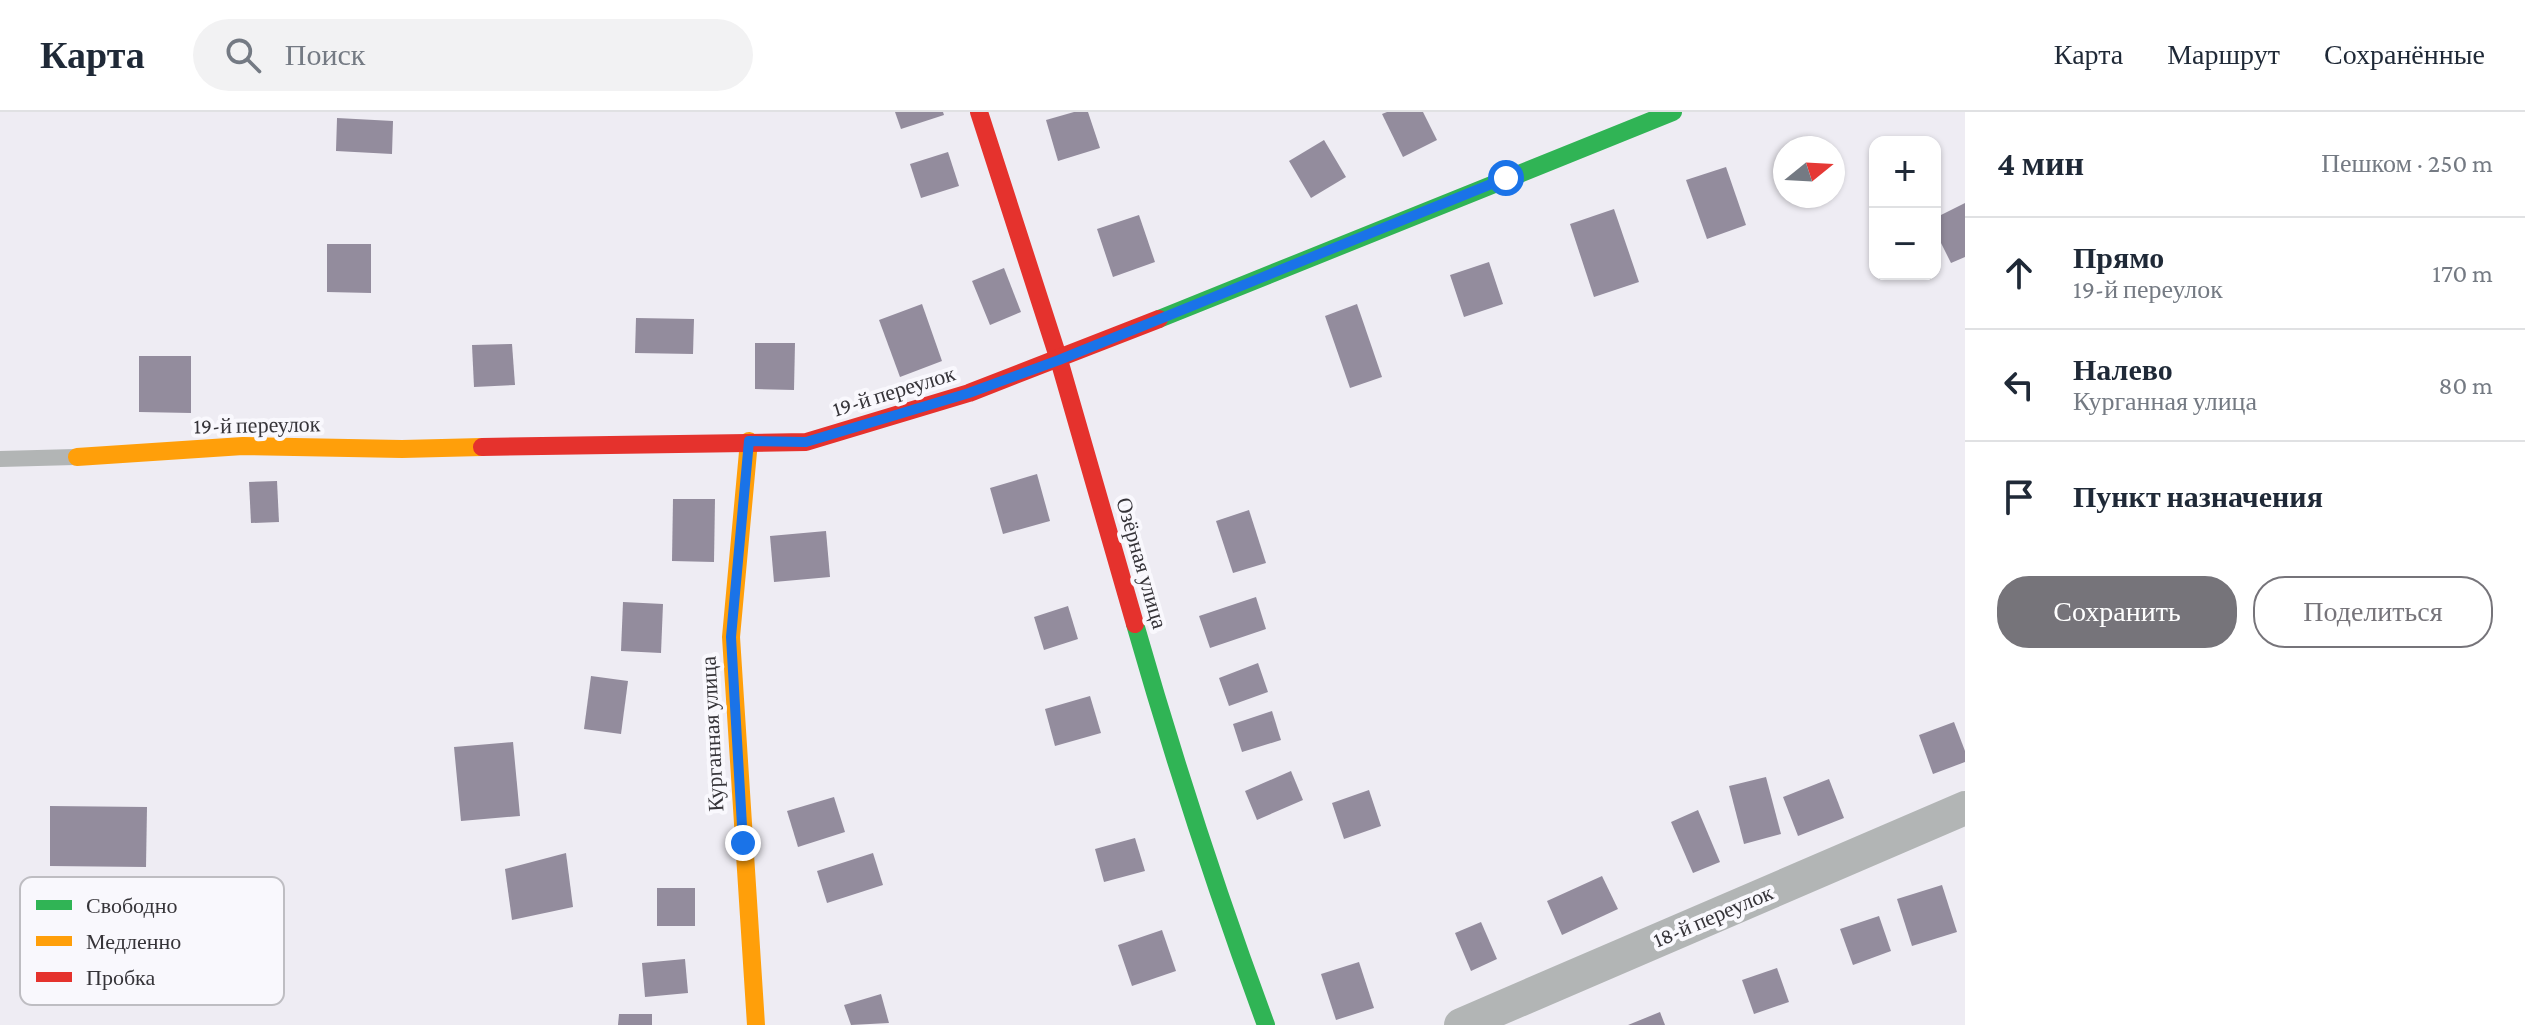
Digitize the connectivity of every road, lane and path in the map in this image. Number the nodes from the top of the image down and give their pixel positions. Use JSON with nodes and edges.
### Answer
{"nodes":[{"id":1,"x":979,"y":112,"type":"edge"},
{"id":2,"x":1673,"y":112,"type":"edge"},
{"id":3,"x":1059,"y":360,"type":"junction"},
{"id":4,"x":749,"y":441,"type":"junction"},
{"id":5,"x":3,"y":454,"type":"edge"},
{"id":6,"x":77,"y":457,"type":"joint"},
{"id":7,"x":1965,"y":808,"type":"edge"},
{"id":8,"x":756,"y":1025,"type":"edge"},
{"id":9,"x":1266,"y":1025,"type":"edge"},
{"id":10,"x":1461,"y":1025,"type":"edge"}],
"edges":[{"from":1,"to":3,"type":"street","name":"Озёрная улица"},
{"from":2,"to":3,"type":"street","name":"19-й переулок"},
{"from":3,"to":4,"type":"street","name":"19-й переулок"},
{"from":3,"to":9,"type":"street","name":"Озёрная улица"},
{"from":4,"to":6,"type":"street","name":"19-й переулок"},
{"from":4,"to":8,"type":"street","name":"Курганная улица"},
{"from":5,"to":6,"type":"lane"},
{"from":7,"to":10,"type":"street","name":"18-й переулок"}]}
